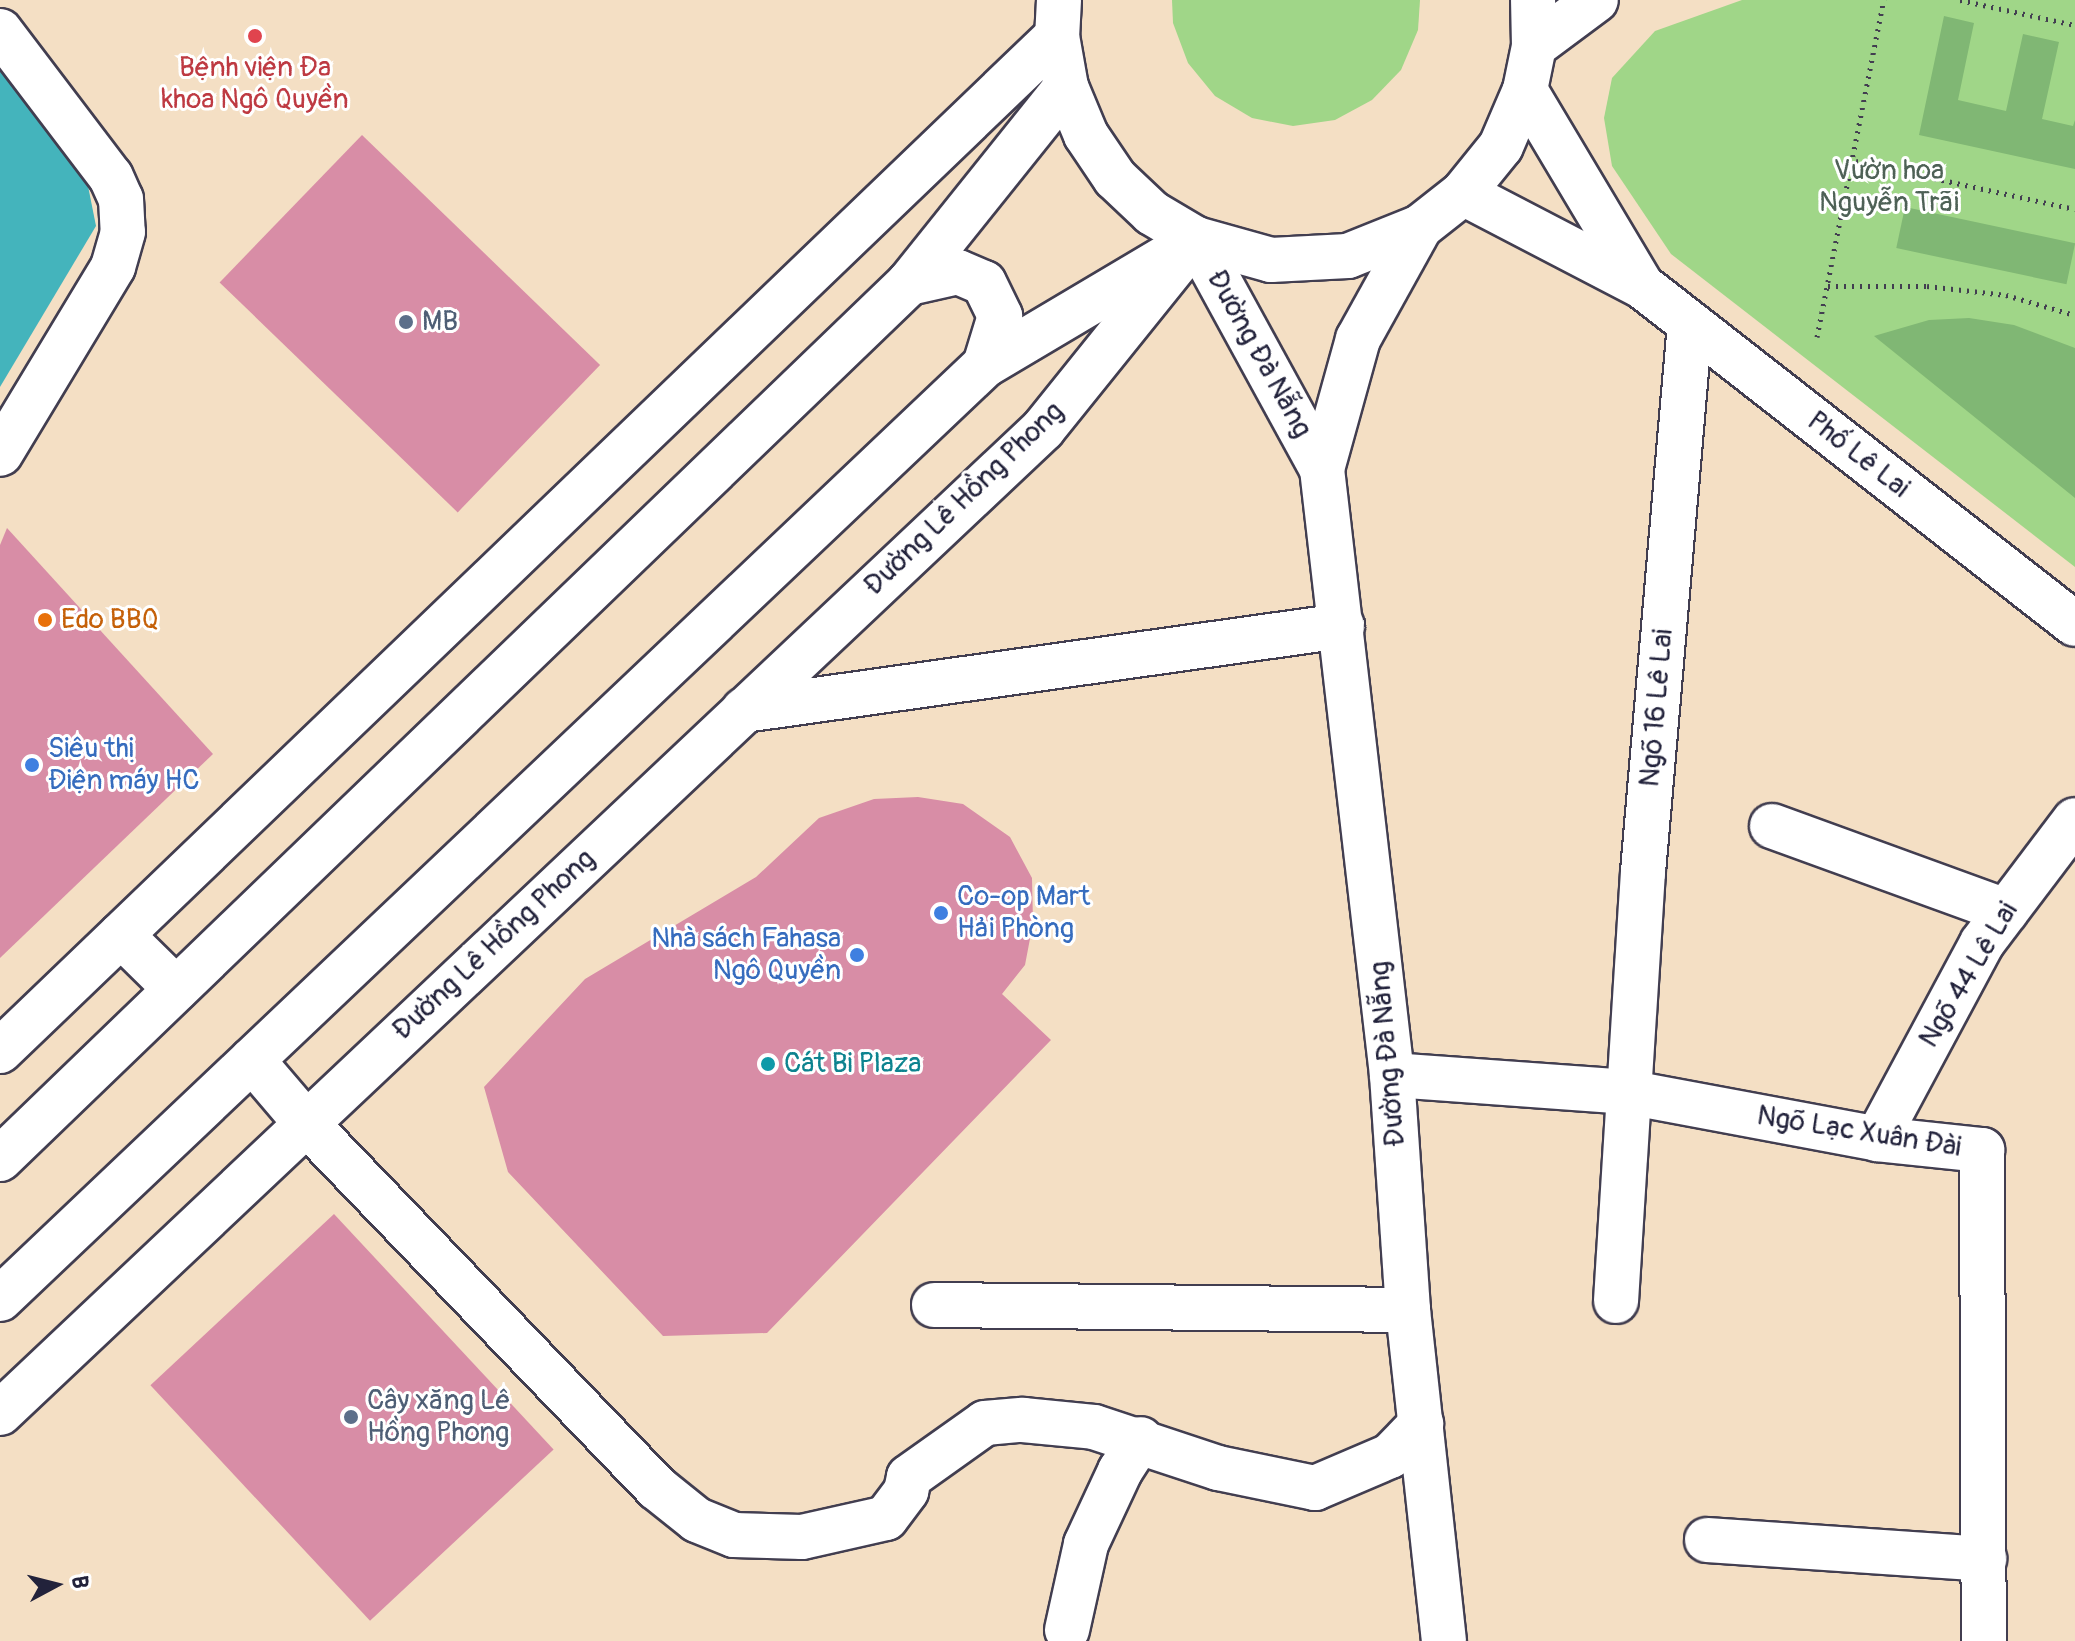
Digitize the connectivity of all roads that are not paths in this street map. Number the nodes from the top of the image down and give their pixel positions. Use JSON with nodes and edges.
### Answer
{"nodes":[{"id":1,"x":1533,"y":0,"type":"edge"},
{"id":2,"x":1596,"y":0,"type":"edge"},
{"id":3,"x":1058,"y":18,"type":"edge"},
{"id":4,"x":0,"y":31,"type":"edge"},
{"id":5,"x":1534,"y":46,"type":"junction"},
{"id":6,"x":1066,"y":87,"type":"junction"},
{"id":7,"x":1525,"y":90,"type":"junction"},
{"id":8,"x":1463,"y":193,"type":"junction"},
{"id":9,"x":1420,"y":227,"type":"junction"},
{"id":10,"x":1196,"y":239,"type":"junction"},
{"id":11,"x":909,"y":283,"type":"junction"},
{"id":12,"x":1642,"y":286,"type":"junction"},
{"id":13,"x":1690,"y":324,"type":"junction"},
{"id":14,"x":985,"y":365,"type":"junction"},
{"id":15,"x":0,"y":454,"type":"edge"},
{"id":16,"x":1322,"y":469,"type":"junction"},
{"id":17,"x":2075,"y":624,"type":"edge"},
{"id":18,"x":1342,"y":626,"type":"junction"},
{"id":19,"x":744,"y":710,"type":"junction"},
{"id":20,"x":2075,"y":820,"type":"edge"},
{"id":21,"x":1772,"y":826,"type":"dead end"},
{"id":22,"x":2006,"y":911,"type":"junction"},
{"id":23,"x":121,"y":935,"type":"junction"},
{"id":24,"x":176,"y":989,"type":"junction"},
{"id":25,"x":0,"y":1051,"type":"edge"},
{"id":26,"x":252,"y":1060,"type":"junction"},
{"id":27,"x":1392,"y":1075,"type":"junction"},
{"id":28,"x":1627,"y":1092,"type":"junction"},
{"id":29,"x":305,"y":1122,"type":"junction"},
{"id":30,"x":1877,"y":1139,"type":"junction"},
{"id":31,"x":0,"y":1159,"type":"edge"},
{"id":32,"x":0,"y":1299,"type":"edge"},
{"id":33,"x":1616,"y":1301,"type":"dead end"},
{"id":34,"x":934,"y":1305,"type":"dead end"},
{"id":35,"x":1408,"y":1310,"type":"junction"},
{"id":36,"x":0,"y":1413,"type":"edge"},
{"id":37,"x":1421,"y":1424,"type":"junction"},
{"id":38,"x":1141,"y":1439,"type":"junction"},
{"id":39,"x":1707,"y":1540,"type":"dead end"},
{"id":40,"x":1984,"y":1559,"type":"junction"},
{"id":41,"x":1067,"y":1630,"type":"dead end"},
{"id":42,"x":1444,"y":1641,"type":"edge"},
{"id":43,"x":1984,"y":1641,"type":"edge"}],
"edges":[{"from":1,"to":5,"type":"main road"},
{"from":2,"to":5,"type":"main road"},
{"from":3,"to":6,"type":"main road"},
{"from":3,"to":23,"type":"main road"},
{"from":4,"to":15,"type":"main road"},
{"from":5,"to":7,"type":"main road"},
{"from":6,"to":10,"type":"main road"},
{"from":6,"to":11,"type":"main road"},
{"from":7,"to":8,"type":"main road"},
{"from":7,"to":12,"type":"main road","name":"Phố Lê Lai"},
{"from":8,"to":9,"type":"main road"},
{"from":8,"to":12,"type":"main road","name":"Phố Lê Lai"},
{"from":9,"to":10,"type":"main road"},
{"from":9,"to":16,"type":"main road","name":"Đường Đà Nẵng"},
{"from":10,"to":14,"type":"main road"},
{"from":10,"to":16,"type":"main road","name":"Đường Đà Nẵng"},
{"from":10,"to":19,"type":"main road","name":"Đường Lê Hồng Phong"},
{"from":11,"to":14,"type":"main road"},
{"from":11,"to":24,"type":"main road"},
{"from":12,"to":13,"type":"main road","name":"Phố Lê Lai"},
{"from":13,"to":17,"type":"main road","name":"Phố Lê Lai"},
{"from":13,"to":28,"type":"main road","name":"Ngõ 16 Lê Lai"},
{"from":14,"to":26,"type":"main road"},
{"from":16,"to":18,"type":"main road","name":"Đường Đà Nẵng"},
{"from":18,"to":19,"type":"main road"},
{"from":18,"to":27,"type":"main road","name":"Đường Đà Nẵng"},
{"from":19,"to":29,"type":"main road","name":"Đường Lê Hồng Phong"},
{"from":20,"to":22,"type":"main road","name":"Ngõ 44 Lê Lai"},
{"from":21,"to":22,"type":"main road"},
{"from":22,"to":30,"type":"main road","name":"Ngõ 44 Lê Lai"},
{"from":23,"to":24,"type":"main road"},
{"from":23,"to":25,"type":"main road"},
{"from":24,"to":31,"type":"main road"},
{"from":26,"to":29,"type":"main road"},
{"from":26,"to":32,"type":"main road"},
{"from":27,"to":28,"type":"main road","name":"Ngõ Lạc Xuân Đài"},
{"from":27,"to":35,"type":"main road","name":"Đường Đà Nẵng"},
{"from":28,"to":30,"type":"main road","name":"Ngõ Lạc Xuân Đài"},
{"from":28,"to":33,"type":"main road","name":"Ngõ 16 Lê Lai"},
{"from":29,"to":36,"type":"main road","name":"Đường Lê Hồng Phong"},
{"from":29,"to":38,"type":"main road"},
{"from":30,"to":40,"type":"main road","name":"Ngõ Lạc Xuân Đài"},
{"from":34,"to":35,"type":"main road"},
{"from":35,"to":37,"type":"main road","name":"Đường Đà Nẵng"},
{"from":37,"to":38,"type":"main road"},
{"from":37,"to":42,"type":"main road","name":"Đường Đà Nẵng"},
{"from":38,"to":41,"type":"main road"},
{"from":39,"to":40,"type":"main road"},
{"from":40,"to":43,"type":"main road","name":"Ngõ Lạc Xuân Đài"}]}
